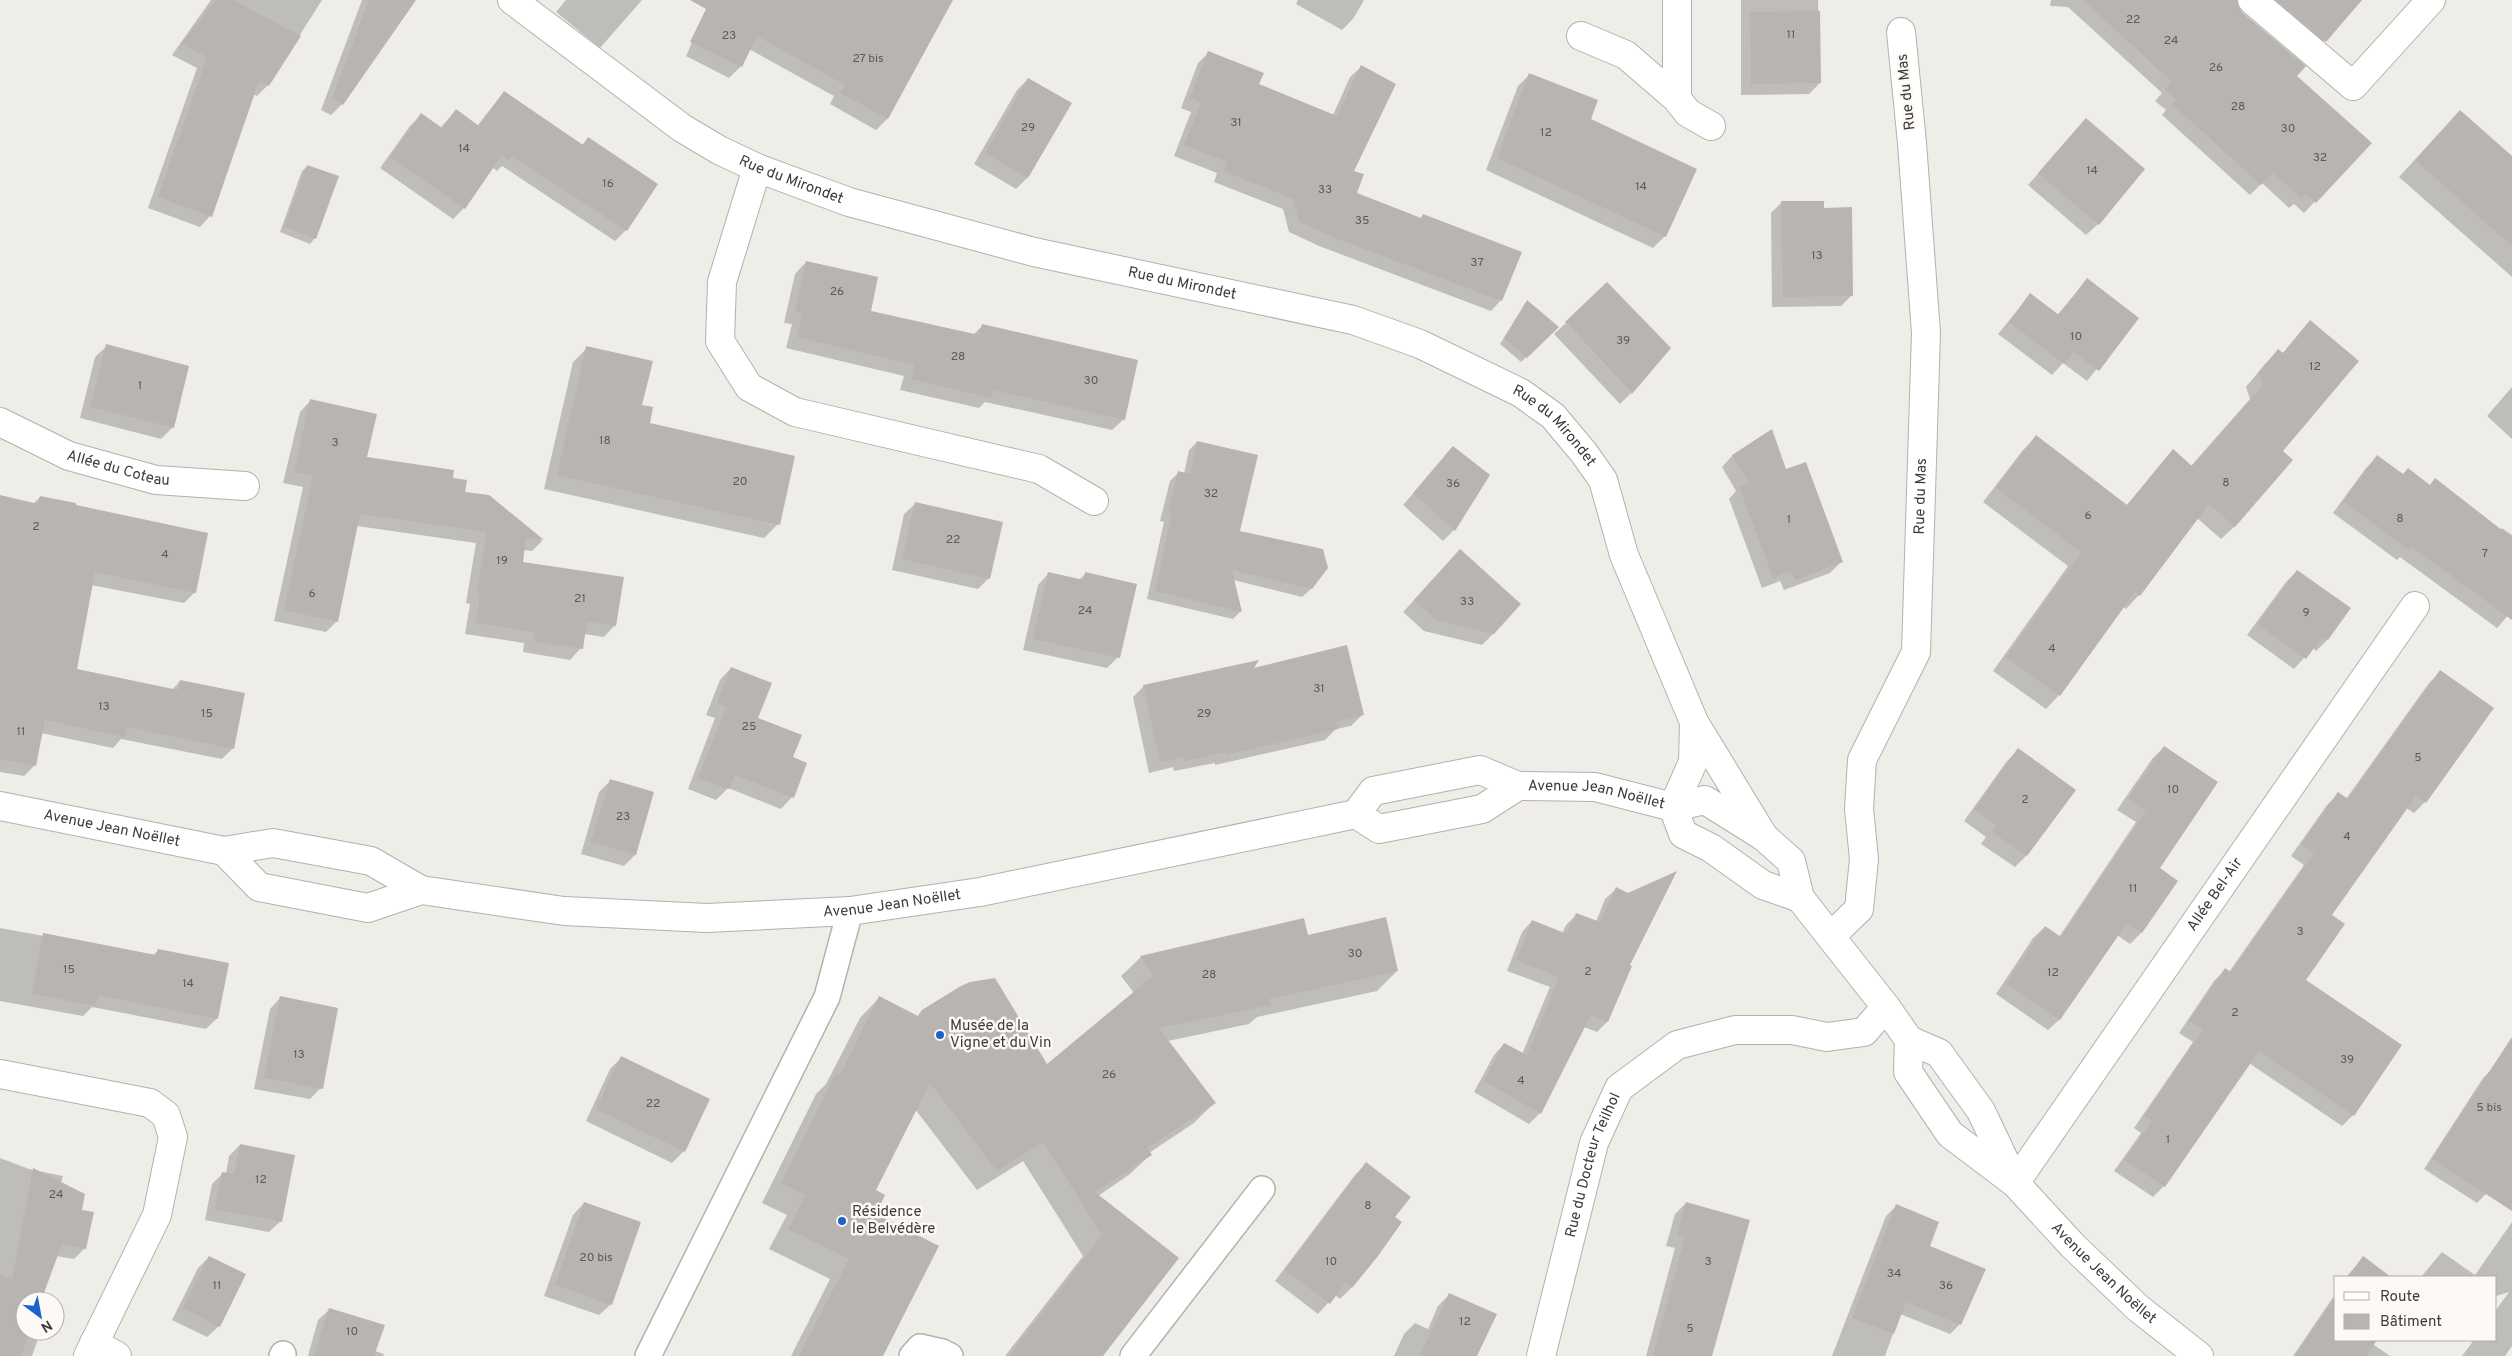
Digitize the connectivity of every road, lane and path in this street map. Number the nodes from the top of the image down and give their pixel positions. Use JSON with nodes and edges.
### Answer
{"nodes":[{"id":1,"x":512,"y":0,"type":"edge"},
{"id":2,"x":1677,"y":0,"type":"edge"},
{"id":3,"x":2252,"y":0,"type":"edge"},
{"id":4,"x":2431,"y":0,"type":"edge"},
{"id":5,"x":1901,"y":32,"type":"dead end"},
{"id":6,"x":1581,"y":36,"type":"dead end"},
{"id":7,"x":1677,"y":99,"type":"junction"},
{"id":8,"x":1711,"y":126,"type":"dead end"},
{"id":9,"x":757,"y":168,"type":"junction"},
{"id":10,"x":0,"y":422,"type":"edge"},
{"id":11,"x":245,"y":486,"type":"dead end"},
{"id":12,"x":1094,"y":501,"type":"dead end"},
{"id":13,"x":2415,"y":606,"type":"dead end"},
{"id":14,"x":1694,"y":722,"type":"junction"},
{"id":15,"x":1518,"y":786,"type":"junction"},
{"id":16,"x":0,"y":806,"type":"edge"},
{"id":17,"x":1673,"y":808,"type":"junction"},
{"id":18,"x":1356,"y":814,"type":"junction"},
{"id":19,"x":1764,"y":837,"type":"junction"},
{"id":20,"x":224,"y":851,"type":"junction"},
{"id":21,"x":421,"y":890,"type":"junction"},
{"id":22,"x":1800,"y":898,"type":"junction"},
{"id":23,"x":850,"y":911,"type":"junction"},
{"id":24,"x":1831,"y":936,"type":"junction"},
{"id":25,"x":1886,"y":1007,"type":"junction"},
{"id":26,"x":1909,"y":1040,"type":"junction"},
{"id":27,"x":0,"y":1074,"type":"edge"},
{"id":28,"x":2015,"y":1183,"type":"junction"},
{"id":29,"x":1262,"y":1189,"type":"dead end"},
{"id":30,"x":91,"y":1350,"type":"edge"},
{"id":31,"x":118,"y":1356,"type":"edge"},
{"id":32,"x":648,"y":1356,"type":"edge"},
{"id":33,"x":912,"y":1356,"type":"edge"},
{"id":34,"x":950,"y":1356,"type":"edge"},
{"id":35,"x":1133,"y":1356,"type":"edge"},
{"id":36,"x":1541,"y":1356,"type":"edge"},
{"id":37,"x":2199,"y":1356,"type":"edge"}],
"edges":[{"from":1,"to":9,"type":"street","name":"Rue du Mirondet"},
{"from":2,"to":7,"type":"street"},
{"from":3,"to":4,"type":"street"},
{"from":5,"to":24,"type":"street","name":"Rue du Mas"},
{"from":6,"to":7,"type":"street"},
{"from":7,"to":8,"type":"street"},
{"from":9,"to":12,"type":"street"},
{"from":9,"to":14,"type":"street","name":"Rue du Mirondet"},
{"from":10,"to":11,"type":"street","name":"Allée du Coteau"},
{"from":13,"to":28,"type":"street","name":"Allée Bel-Air"},
{"from":14,"to":17,"type":"street","name":"Rue du Mirondet"},
{"from":14,"to":19,"type":"street","name":"Rue du Mirondet"},
{"from":15,"to":17,"type":"street","name":"Avenue Jean Noëllet"},
{"from":15,"to":18,"type":"street","name":"Avenue Jean Noëllet"},
{"from":15,"to":18,"type":"street","name":"Avenue Jean Noëllet"},
{"from":16,"to":20,"type":"street","name":"Avenue Jean Noëllet"},
{"from":17,"to":19,"type":"street","name":"Avenue Jean Noëllet"},
{"from":17,"to":22,"type":"street","name":"Avenue Jean Noëllet"},
{"from":18,"to":23,"type":"street","name":"Avenue Jean Noëllet"},
{"from":19,"to":22,"type":"street","name":"Avenue Jean Noëllet"},
{"from":20,"to":21,"type":"street","name":"Avenue Jean Noëllet"},
{"from":20,"to":21,"type":"street","name":"Avenue Jean Noëllet"},
{"from":21,"to":23,"type":"street","name":"Avenue Jean Noëllet"},
{"from":22,"to":24,"type":"street","name":"Avenue Jean Noëllet"},
{"from":23,"to":32,"type":"lane"},
{"from":24,"to":25,"type":"street","name":"Avenue Jean Noëllet"},
{"from":25,"to":26,"type":"street","name":"Avenue Jean Noëllet"},
{"from":25,"to":36,"type":"street","name":"Rue du Docteur Teilhol"},
{"from":26,"to":28,"type":"street","name":"Avenue Jean Noëllet"},
{"from":26,"to":28,"type":"street","name":"Avenue Jean Noëllet"},
{"from":27,"to":30,"type":"street"},
{"from":28,"to":37,"type":"street","name":"Avenue Jean Noëllet"},
{"from":29,"to":35,"type":"lane"},
{"from":30,"to":31,"type":"street"},
{"from":33,"to":34,"type":"lane"}]}
